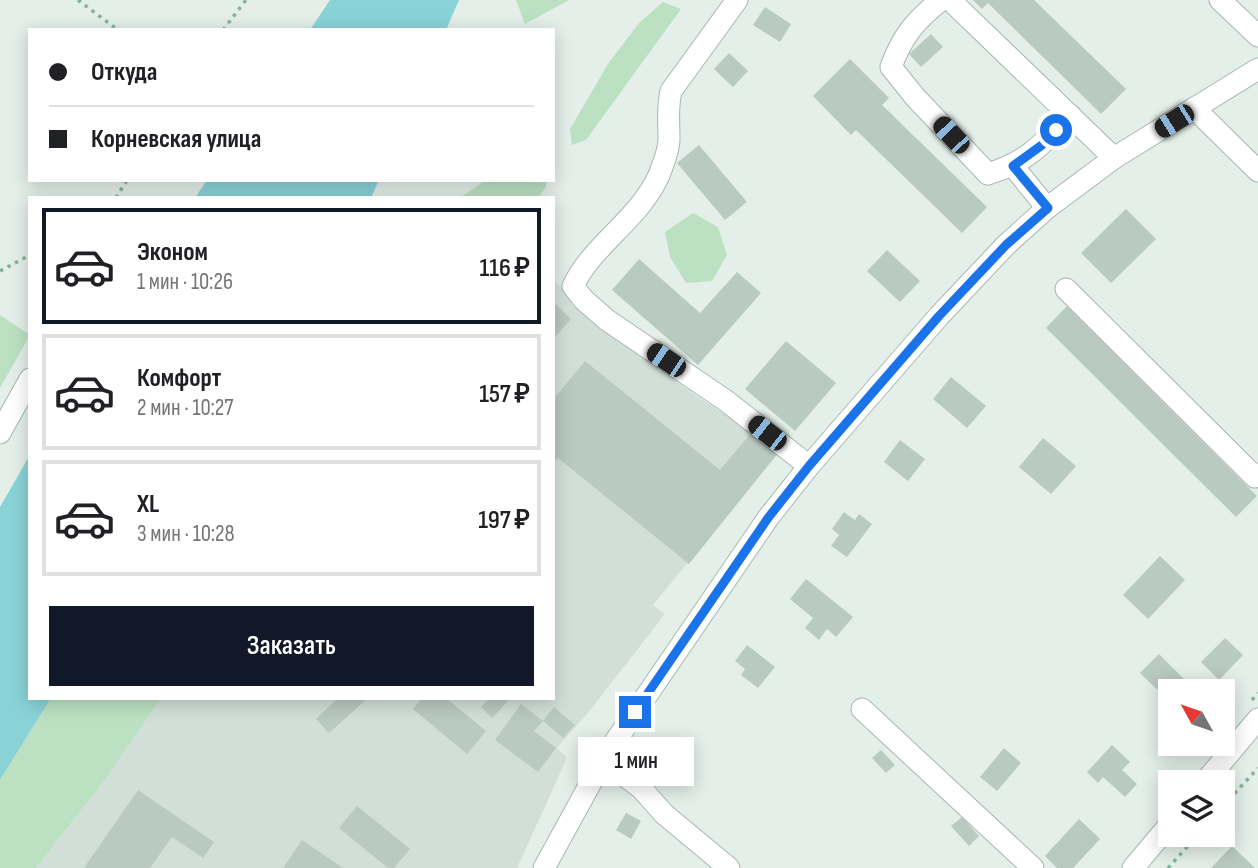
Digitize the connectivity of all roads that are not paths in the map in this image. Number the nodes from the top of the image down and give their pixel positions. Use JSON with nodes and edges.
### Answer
{"nodes":[{"id":1,"x":737,"y":0,"type":"edge"},
{"id":2,"x":941,"y":0,"type":"edge"},
{"id":3,"x":950,"y":0,"type":"edge"},
{"id":4,"x":1220,"y":0,"type":"edge"},
{"id":5,"x":1258,"y":36,"type":"edge"},
{"id":6,"x":1258,"y":69,"type":"edge"},
{"id":7,"x":1194,"y":108,"type":"junction"},
{"id":8,"x":1070,"y":115,"type":"junction"},
{"id":9,"x":1114,"y":158,"type":"junction"},
{"id":10,"x":1013,"y":166,"type":"junction"},
{"id":11,"x":1258,"y":171,"type":"edge"},
{"id":12,"x":1048,"y":208,"type":"junction"},
{"id":13,"x":1066,"y":289,"type":"dead end"},
{"id":14,"x":28,"y":383,"type":"edge"},
{"id":15,"x":0,"y":433,"type":"edge"},
{"id":16,"x":809,"y":466,"type":"junction"},
{"id":17,"x":1258,"y":474,"type":"edge"},
{"id":18,"x":862,"y":709,"type":"dead end"},
{"id":19,"x":1258,"y":719,"type":"edge"},
{"id":20,"x":603,"y":760,"type":"junction"},
{"id":21,"x":1215,"y":770,"type":"edge"},
{"id":22,"x":1158,"y":838,"type":"edge"},
{"id":23,"x":544,"y":868,"type":"edge"},
{"id":24,"x":729,"y":868,"type":"edge"},
{"id":25,"x":1033,"y":868,"type":"edge"},
{"id":26,"x":1133,"y":868,"type":"edge"}],
"edges":[{"from":1,"to":16,"type":"street"},
{"from":2,"to":10,"type":"street"},
{"from":3,"to":8,"type":"street"},
{"from":4,"to":5,"type":"street"},
{"from":6,"to":7,"type":"street"},
{"from":7,"to":9,"type":"street"},
{"from":7,"to":11,"type":"street"},
{"from":8,"to":9,"type":"street"},
{"from":8,"to":10,"type":"street"},
{"from":9,"to":12,"type":"street"},
{"from":10,"to":12,"type":"street"},
{"from":12,"to":16,"type":"street"},
{"from":13,"to":17,"type":"street"},
{"from":14,"to":15,"type":"street"},
{"from":16,"to":20,"type":"street"},
{"from":18,"to":25,"type":"street"},
{"from":19,"to":21,"type":"street"},
{"from":20,"to":23,"type":"street"},
{"from":20,"to":24,"type":"street"},
{"from":22,"to":26,"type":"street"}]}
